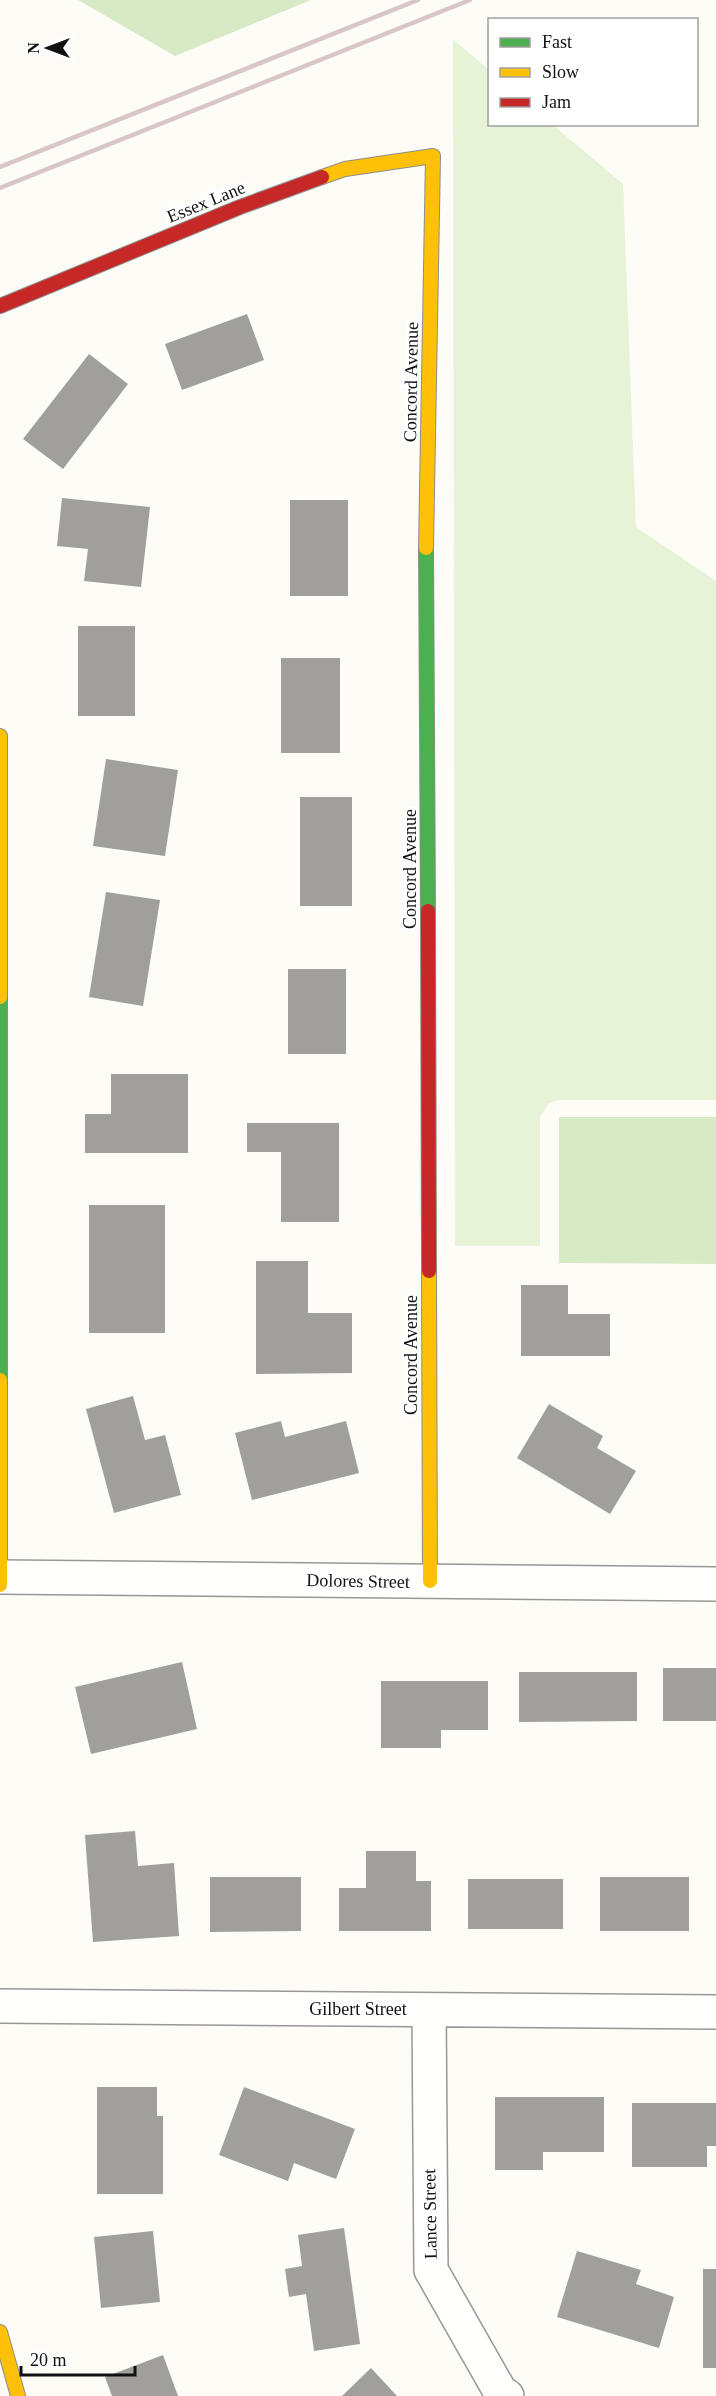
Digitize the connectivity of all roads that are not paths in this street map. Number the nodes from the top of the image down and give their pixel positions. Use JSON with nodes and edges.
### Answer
{"nodes":[{"id":1,"x":433,"y":156,"type":"joint"},
{"id":2,"x":0,"y":306,"type":"edge"},
{"id":3,"x":0,"y":741,"type":"edge"},
{"id":4,"x":0,"y":1152,"type":"edge"},
{"id":5,"x":0,"y":1577,"type":"edge"},
{"id":6,"x":430,"y":1581,"type":"junction"},
{"id":7,"x":716,"y":1584,"type":"edge"},
{"id":8,"x":0,"y":1585,"type":"edge"},
{"id":9,"x":0,"y":2006,"type":"edge"},
{"id":10,"x":429,"y":2010,"type":"junction"},
{"id":11,"x":716,"y":2012,"type":"edge"},
{"id":12,"x":0,"y":2332,"type":"edge"},
{"id":13,"x":18,"y":2396,"type":"edge"},
{"id":14,"x":507,"y":2396,"type":"edge"}],
"edges":[{"from":1,"to":2,"type":"street","name":"Essex Lane"},
{"from":1,"to":6,"type":"street","name":"Concord Avenue"},
{"from":3,"to":4,"type":"street"},
{"from":4,"to":5,"type":"street"},
{"from":5,"to":6,"type":"street","name":"Dolores Street"},
{"from":5,"to":8,"type":"street"},
{"from":6,"to":7,"type":"street","name":"Dolores Street"},
{"from":9,"to":10,"type":"street","name":"Gilbert Street"},
{"from":10,"to":11,"type":"street","name":"Gilbert Street"},
{"from":10,"to":14,"type":"street","name":"Lance Street"},
{"from":12,"to":13,"type":"street"}]}
